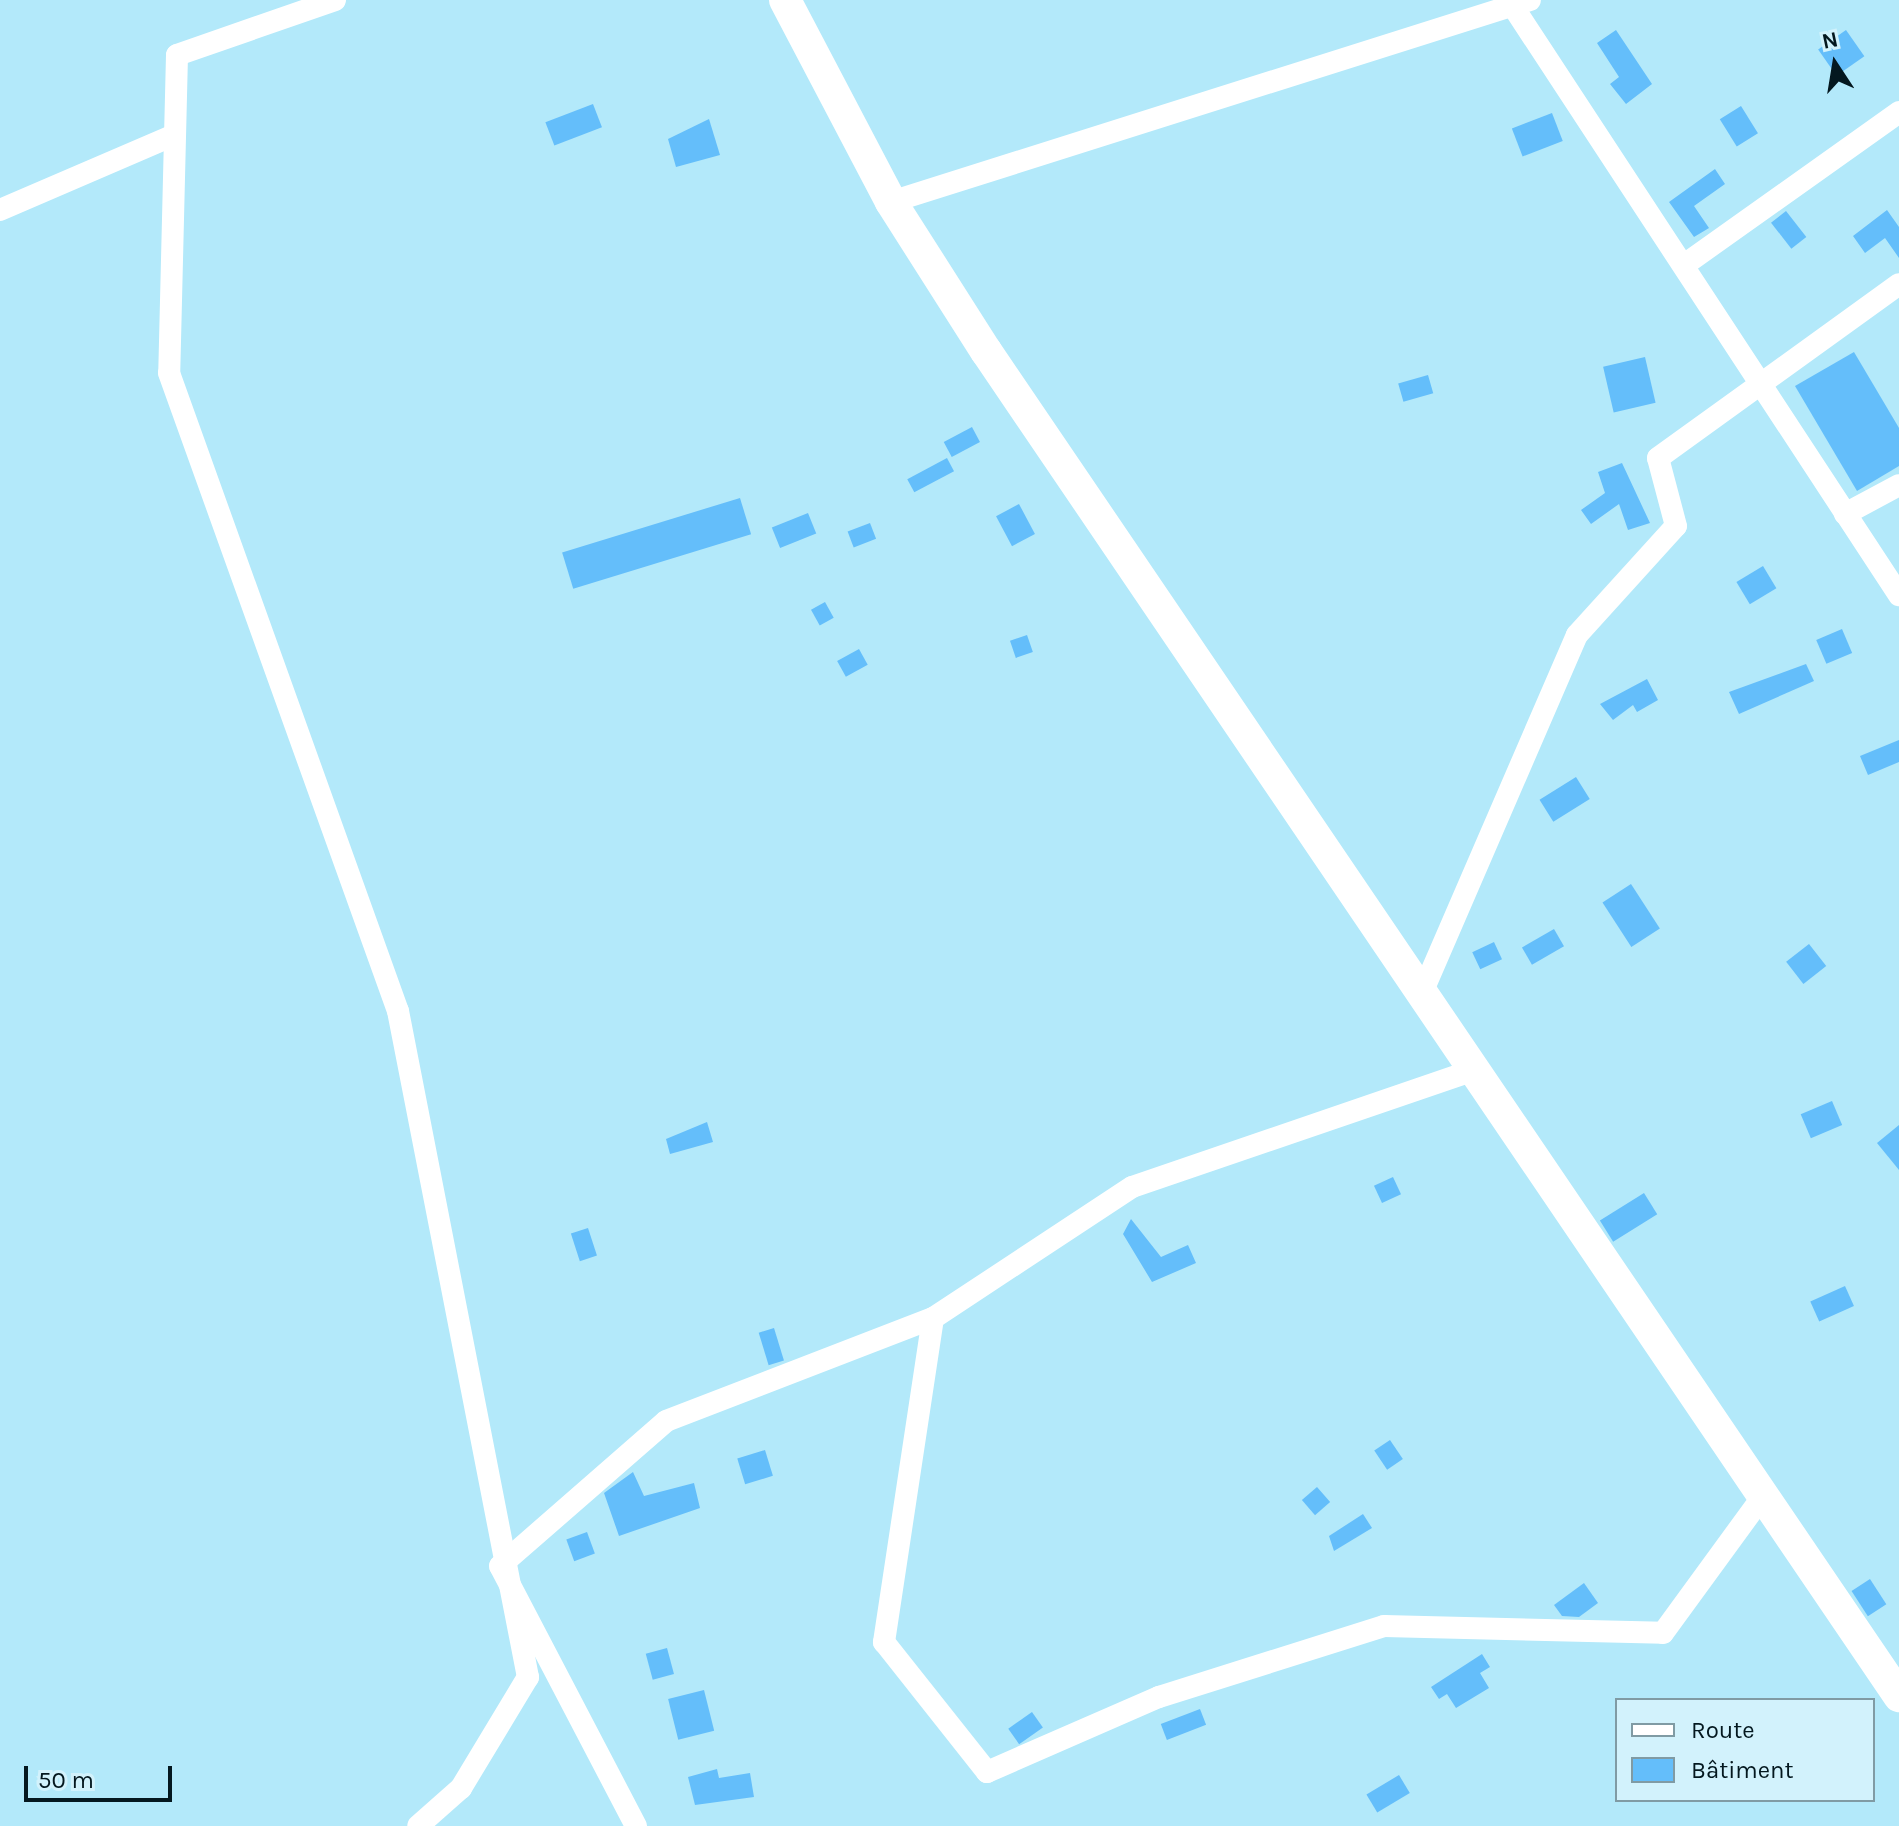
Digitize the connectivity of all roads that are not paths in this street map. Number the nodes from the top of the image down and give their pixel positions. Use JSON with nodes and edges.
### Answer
{"nodes":[{"id":1,"x":335,"y":0,"type":"edge"},
{"id":2,"x":785,"y":0,"type":"edge"},
{"id":3,"x":1521,"y":3,"type":"edge"},
{"id":4,"x":1899,"y":112,"type":"edge"},
{"id":5,"x":174,"y":135,"type":"junction"},
{"id":6,"x":891,"y":202,"type":"junction"},
{"id":7,"x":0,"y":210,"type":"edge"},
{"id":8,"x":1684,"y":265,"type":"junction"},
{"id":9,"x":1899,"y":284,"type":"edge"},
{"id":10,"x":1759,"y":380,"type":"junction"},
{"id":11,"x":1899,"y":485,"type":"edge"},
{"id":12,"x":1845,"y":514,"type":"junction"},
{"id":13,"x":1899,"y":595,"type":"edge"},
{"id":14,"x":1422,"y":993,"type":"junction"},
{"id":15,"x":1474,"y":1070,"type":"junction"},
{"id":16,"x":933,"y":1318,"type":"junction"},
{"id":17,"x":1763,"y":1496,"type":"junction"},
{"id":18,"x":500,"y":1566,"type":"junction"},
{"id":19,"x":1899,"y":1696,"type":"edge"},
{"id":20,"x":418,"y":1826,"type":"edge"},
{"id":21,"x":636,"y":1826,"type":"edge"}],
"edges":[{"from":1,"to":5,"type":"street"},
{"from":2,"to":6,"type":"main road"},
{"from":3,"to":6,"type":"street"},
{"from":3,"to":8,"type":"street"},
{"from":4,"to":8,"type":"street"},
{"from":5,"to":7,"type":"street"},
{"from":5,"to":18,"type":"street"},
{"from":6,"to":14,"type":"main road"},
{"from":8,"to":10,"type":"street"},
{"from":9,"to":10,"type":"street"},
{"from":10,"to":12,"type":"street"},
{"from":10,"to":14,"type":"street"},
{"from":11,"to":12,"type":"street"},
{"from":12,"to":13,"type":"street"},
{"from":14,"to":15,"type":"main road"},
{"from":15,"to":16,"type":"street"},
{"from":15,"to":17,"type":"main road"},
{"from":16,"to":17,"type":"street"},
{"from":16,"to":18,"type":"street"},
{"from":17,"to":19,"type":"main road"},
{"from":18,"to":20,"type":"street"},
{"from":18,"to":21,"type":"street"}]}
